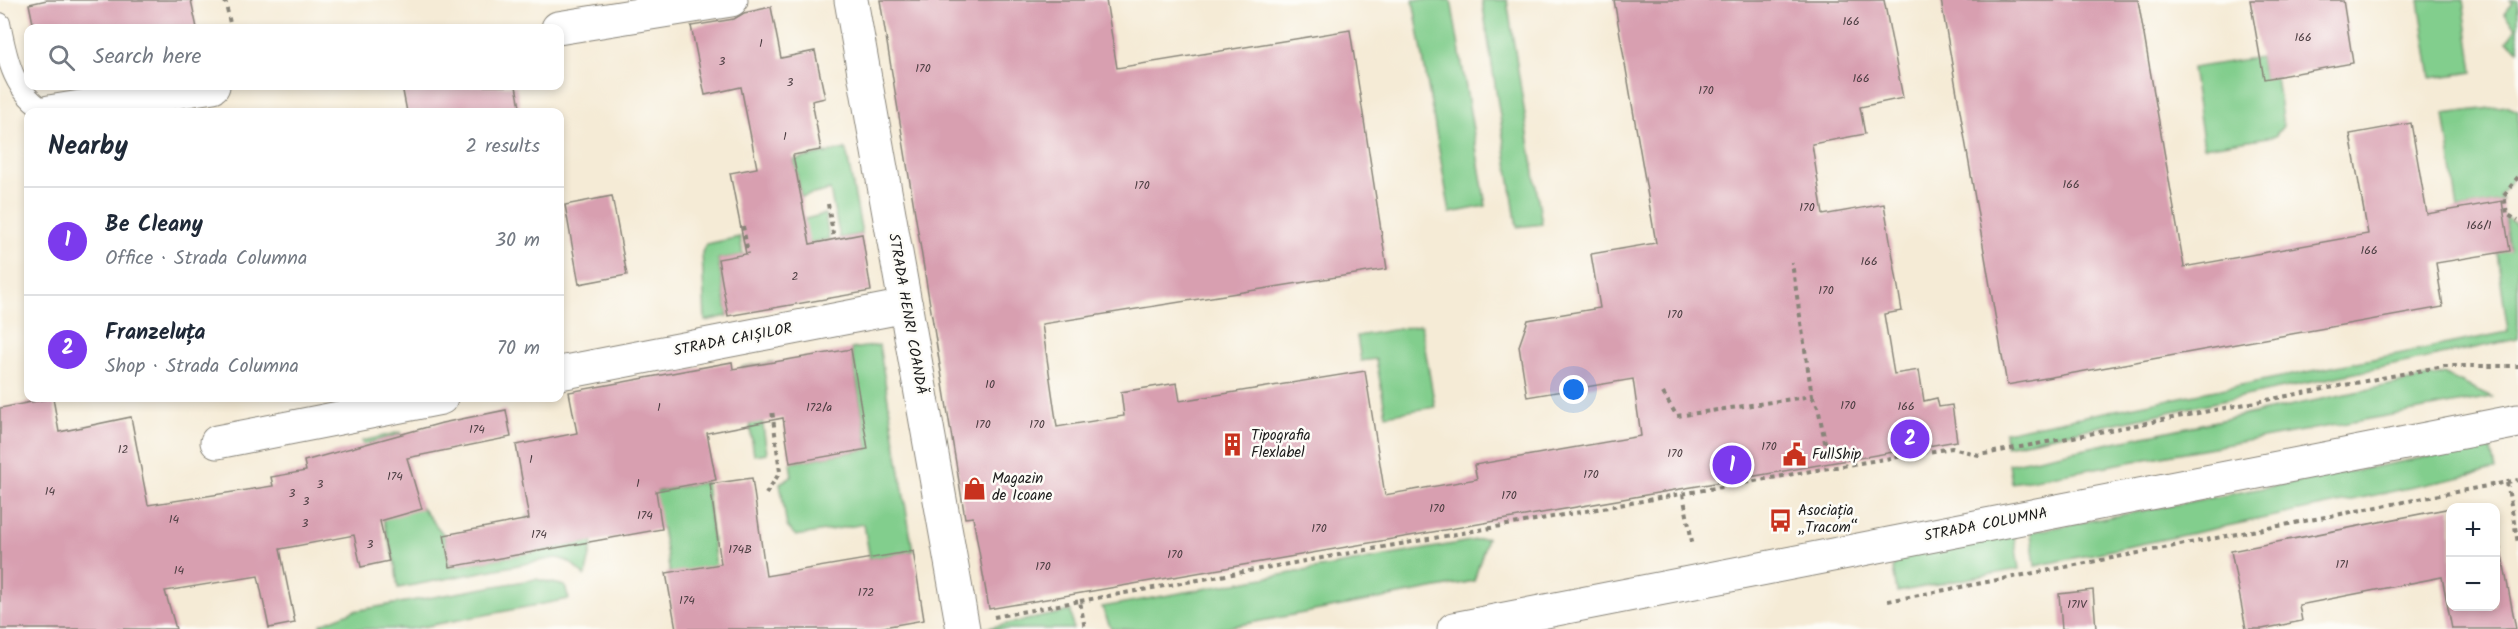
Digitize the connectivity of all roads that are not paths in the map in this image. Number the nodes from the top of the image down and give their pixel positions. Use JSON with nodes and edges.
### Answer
{"nodes":[{"id":1,"x":731,"y":0,"type":"edge"},
{"id":2,"x":851,"y":0,"type":"edge"},
{"id":3,"x":0,"y":23,"type":"edge"},
{"id":4,"x":564,"y":27,"type":"edge"},
{"id":5,"x":188,"y":90,"type":"edge"},
{"id":6,"x":41,"y":108,"type":"edge"},
{"id":7,"x":73,"y":108,"type":"edge"},
{"id":8,"x":906,"y":306,"type":"junction"},
{"id":9,"x":564,"y":372,"type":"edge"},
{"id":10,"x":421,"y":402,"type":"edge"},
{"id":11,"x":2518,"y":421,"type":"edge"},
{"id":12,"x":217,"y":442,"type":"dead end"},
{"id":13,"x":962,"y":626,"type":"edge"},
{"id":14,"x":1454,"y":629,"type":"edge"}],
"edges":[{"from":1,"to":4,"type":"street"},
{"from":2,"to":8,"type":"street","name":"STRADA HENRI COANDĂ"},
{"from":3,"to":6,"type":"lane"},
{"from":5,"to":7,"type":"street"},
{"from":8,"to":9,"type":"street","name":"STRADA CAIȘILOR"},
{"from":8,"to":13,"type":"street","name":"STRADA HENRI COANDĂ"},
{"from":10,"to":12,"type":"street"},
{"from":11,"to":14,"type":"street","name":"STRADA COLUMNA"}]}
